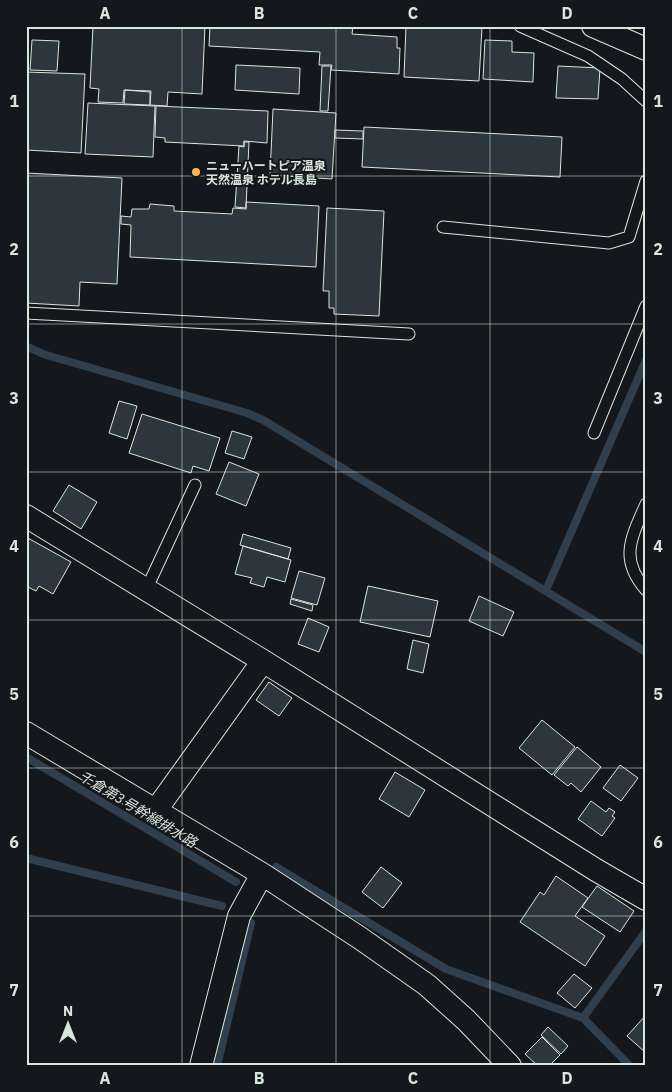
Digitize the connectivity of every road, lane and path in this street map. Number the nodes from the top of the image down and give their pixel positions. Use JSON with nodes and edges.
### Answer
{"nodes":[{"id":1,"x":520,"y":26,"type":"edge"},
{"id":2,"x":593,"y":26,"type":"edge"},
{"id":3,"x":646,"y":49,"type":"edge"},
{"id":4,"x":646,"y":101,"type":"edge"},
{"id":5,"x":646,"y":181,"type":"edge"},
{"id":6,"x":634,"y":219,"type":"junction"},
{"id":7,"x":646,"y":223,"type":"edge"},
{"id":8,"x":443,"y":227,"type":"dead end"},
{"id":9,"x":646,"y":306,"type":"edge"},
{"id":10,"x":26,"y":313,"type":"edge"},
{"id":11,"x":409,"y":334,"type":"dead end"},
{"id":12,"x":594,"y":433,"type":"dead end"},
{"id":13,"x":195,"y":485,"type":"dead end"},
{"id":14,"x":646,"y":504,"type":"edge"},
{"id":15,"x":26,"y":516,"type":"edge"},
{"id":16,"x":146,"y":590,"type":"junction"},
{"id":17,"x":646,"y":590,"type":"edge"},
{"id":18,"x":263,"y":661,"type":"junction"},
{"id":19,"x":26,"y":733,"type":"edge"},
{"id":20,"x":156,"y":810,"type":"junction"},
{"id":21,"x":262,"y":874,"type":"junction"},
{"id":22,"x":646,"y":899,"type":"edge"},
{"id":23,"x":201,"y":1066,"type":"edge"},
{"id":24,"x":510,"y":1066,"type":"edge"}],
"edges":[{"from":1,"to":4,"type":"lane"},
{"from":2,"to":3,"type":"street"},
{"from":5,"to":6,"type":"lane"},
{"from":6,"to":7,"type":"lane"},
{"from":6,"to":8,"type":"lane"},
{"from":9,"to":12,"type":"lane"},
{"from":10,"to":11,"type":"lane"},
{"from":13,"to":16,"type":"lane"},
{"from":14,"to":17,"type":"lane"},
{"from":15,"to":16,"type":"street"},
{"from":16,"to":18,"type":"street"},
{"from":18,"to":20,"type":"street"},
{"from":18,"to":22,"type":"street"},
{"from":19,"to":20,"type":"street"},
{"from":20,"to":21,"type":"street"},
{"from":21,"to":23,"type":"street"},
{"from":21,"to":24,"type":"street"}]}
